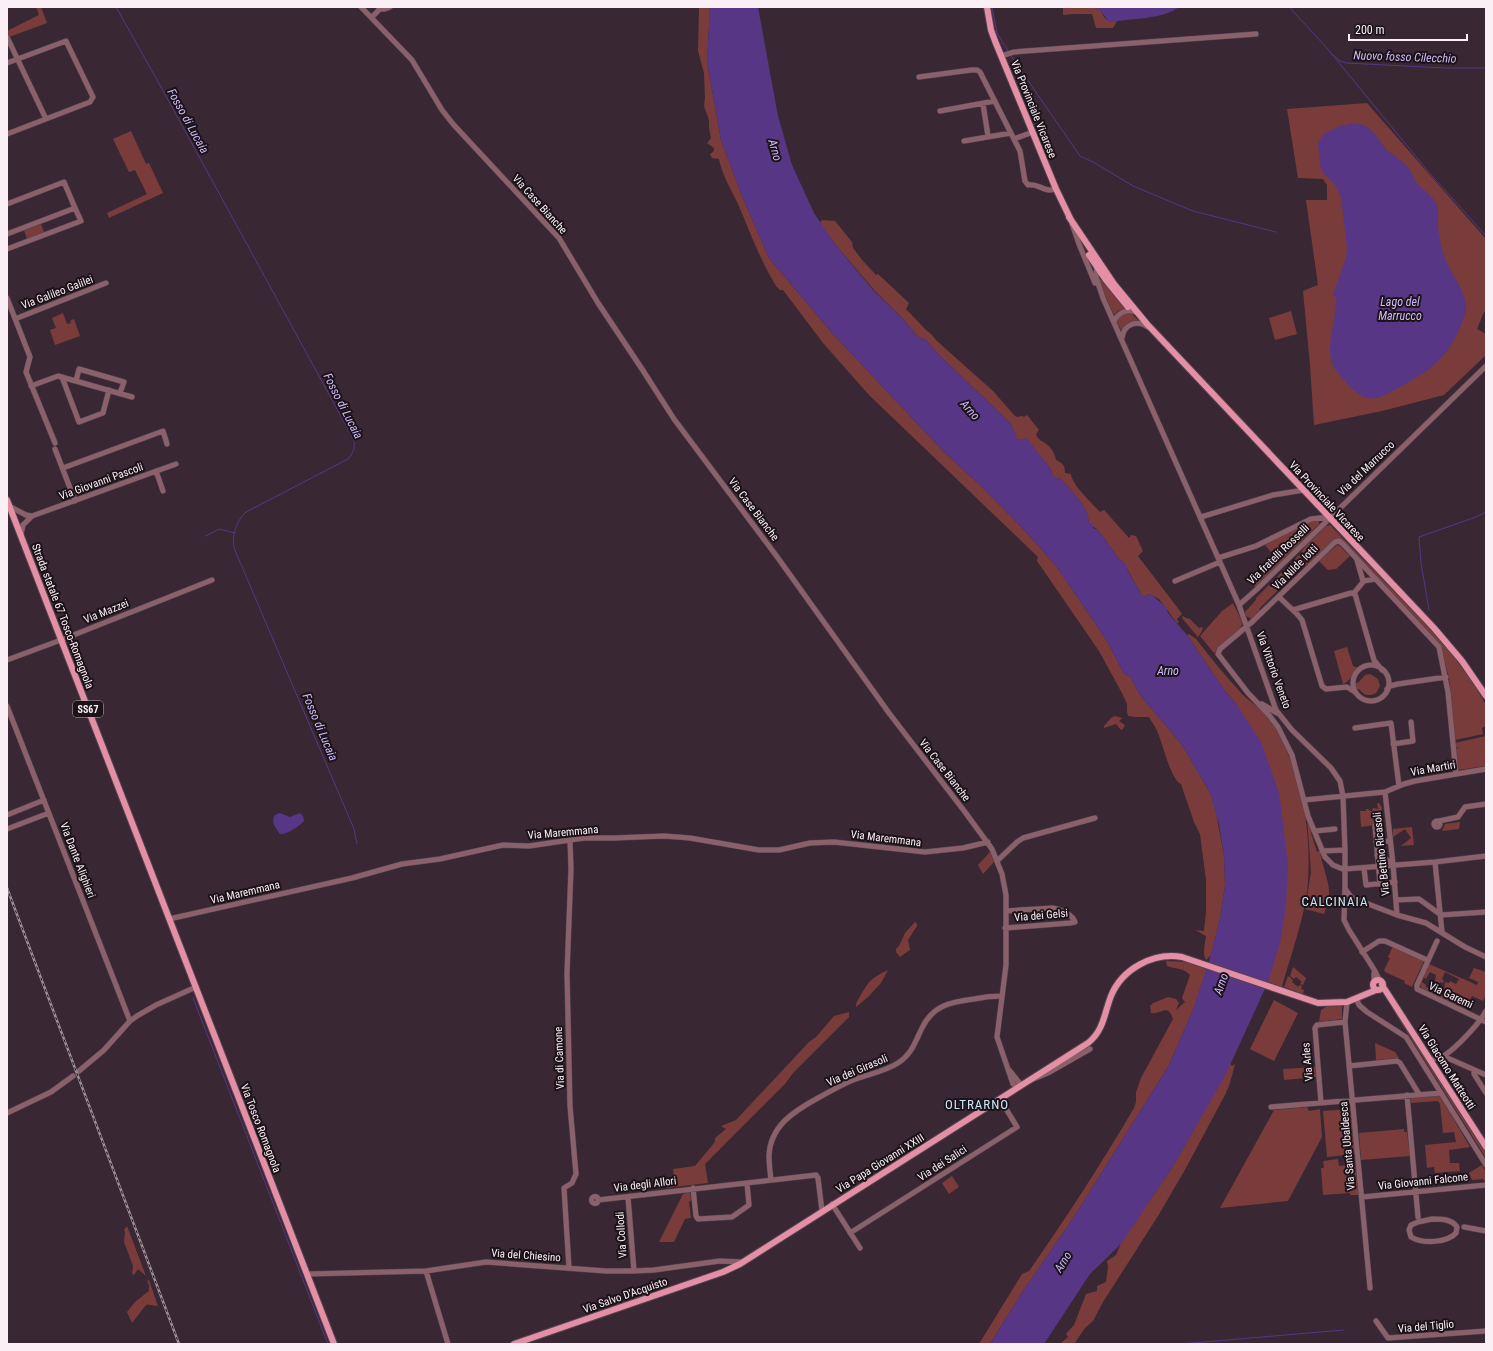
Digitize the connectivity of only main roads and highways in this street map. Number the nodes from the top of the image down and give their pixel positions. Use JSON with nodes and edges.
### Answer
{"nodes":[{"id":1,"x":987,"y":7,"type":"edge"},
{"id":2,"x":1070,"y":217,"type":"junction"},
{"id":3,"x":1147,"y":324,"type":"junction"},
{"id":4,"x":8,"y":503,"type":"edge"},
{"id":5,"x":1486,"y":696,"type":"edge"},
{"id":6,"x":169,"y":919,"type":"joint"},
{"id":7,"x":1377,"y":985,"type":"joint"},
{"id":8,"x":1486,"y":1148,"type":"edge"},
{"id":9,"x":743,"y":1262,"type":"joint"},
{"id":10,"x":334,"y":1344,"type":"edge"},
{"id":11,"x":514,"y":1344,"type":"edge"}],
"edges":[{"from":1,"to":2,"type":"main road","name":"Via Provinciale Vicarese"},
{"from":2,"to":3,"type":"main road","name":"Via Provinciale Vicarese"},
{"from":2,"to":3,"type":"main road","name":"Via Provinciale Vicarese"},
{"from":3,"to":5,"type":"main road","name":"Via Provinciale Vicarese"},
{"from":4,"to":6,"type":"main road","name":"Strada statale 67 Tosco-Romagnola","number":"SS67"},
{"from":6,"to":10,"type":"main road","name":"Via Tosco Romagnola"},
{"from":7,"to":8,"type":"main road","name":"Via Giacomo Matteotti"},
{"from":7,"to":9,"type":"main road","name":"Via Papa Giovanni XXIII"},
{"from":9,"to":11,"type":"main road","name":"Via Salvo D'Acquisto"}]}
